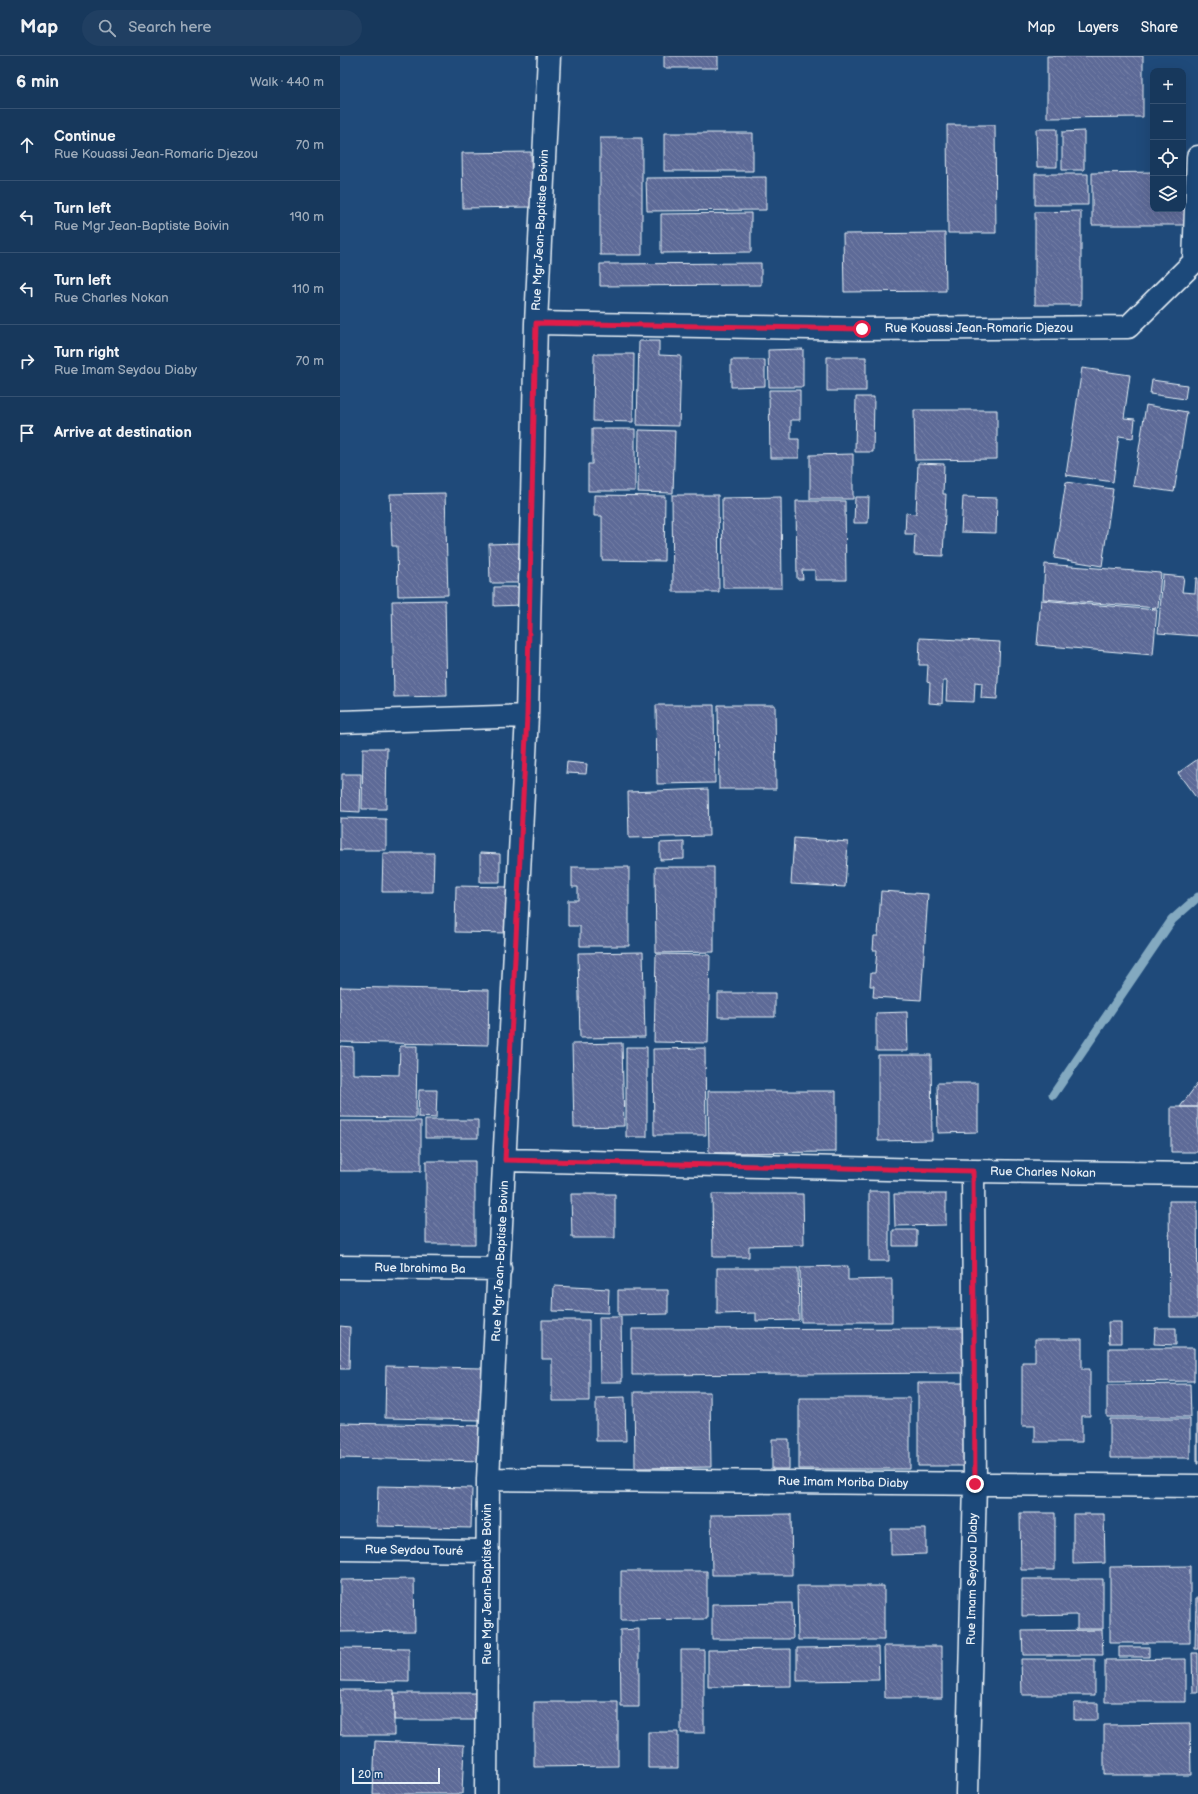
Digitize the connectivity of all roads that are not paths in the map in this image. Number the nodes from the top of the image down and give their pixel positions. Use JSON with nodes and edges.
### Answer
{"nodes":[{"id":1,"x":549,"y":56,"type":"edge"},
{"id":2,"x":1198,"y":157,"type":"edge"},
{"id":3,"x":536,"y":323,"type":"junction"},
{"id":4,"x":527,"y":716,"type":"junction"},
{"id":5,"x":340,"y":722,"type":"edge"},
{"id":6,"x":505,"y":1160,"type":"junction"},
{"id":7,"x":973,"y":1171,"type":"junction"},
{"id":8,"x":1198,"y":1174,"type":"edge"},
{"id":9,"x":340,"y":1267,"type":"edge"},
{"id":10,"x":500,"y":1269,"type":"junction"},
{"id":11,"x":488,"y":1479,"type":"junction"},
{"id":12,"x":975,"y":1484,"type":"junction"},
{"id":13,"x":1198,"y":1486,"type":"edge"},
{"id":14,"x":340,"y":1549,"type":"edge"},
{"id":15,"x":488,"y":1551,"type":"junction"},
{"id":16,"x":486,"y":1794,"type":"edge"},
{"id":17,"x":967,"y":1794,"type":"edge"}],
"edges":[{"from":1,"to":3,"type":"street","name":"Rue Mgr Jean-Baptiste Boivin"},
{"from":2,"to":3,"type":"street","name":"Rue Kouassi Jean-Romaric Djezou"},
{"from":3,"to":4,"type":"street","name":"Rue Mgr Jean-Baptiste Boivin"},
{"from":4,"to":5,"type":"street"},
{"from":4,"to":6,"type":"street","name":"Rue Mgr Jean-Baptiste Boivin"},
{"from":6,"to":7,"type":"street","name":"Rue Charles Nokan"},
{"from":6,"to":10,"type":"street","name":"Rue Mgr Jean-Baptiste Boivin"},
{"from":7,"to":8,"type":"street","name":"Rue Charles Nokan"},
{"from":7,"to":12,"type":"street","name":"Rue Imam Seydou Diaby"},
{"from":9,"to":10,"type":"street","name":"Rue Ibrahima Ba"},
{"from":10,"to":11,"type":"street","name":"Rue Mgr Jean-Baptiste Boivin"},
{"from":11,"to":12,"type":"street","name":"Rue Imam Moriba Diaby"},
{"from":11,"to":15,"type":"street","name":"Rue Mgr Jean-Baptiste Boivin"},
{"from":12,"to":13,"type":"street","name":"Rue Imam Moriba Diaby"},
{"from":12,"to":17,"type":"street","name":"Rue Imam Seydou Diaby"},
{"from":14,"to":15,"type":"street","name":"Rue Seydou Touré"},
{"from":15,"to":16,"type":"street","name":"Rue Mgr Jean-Baptiste Boivin"}]}
